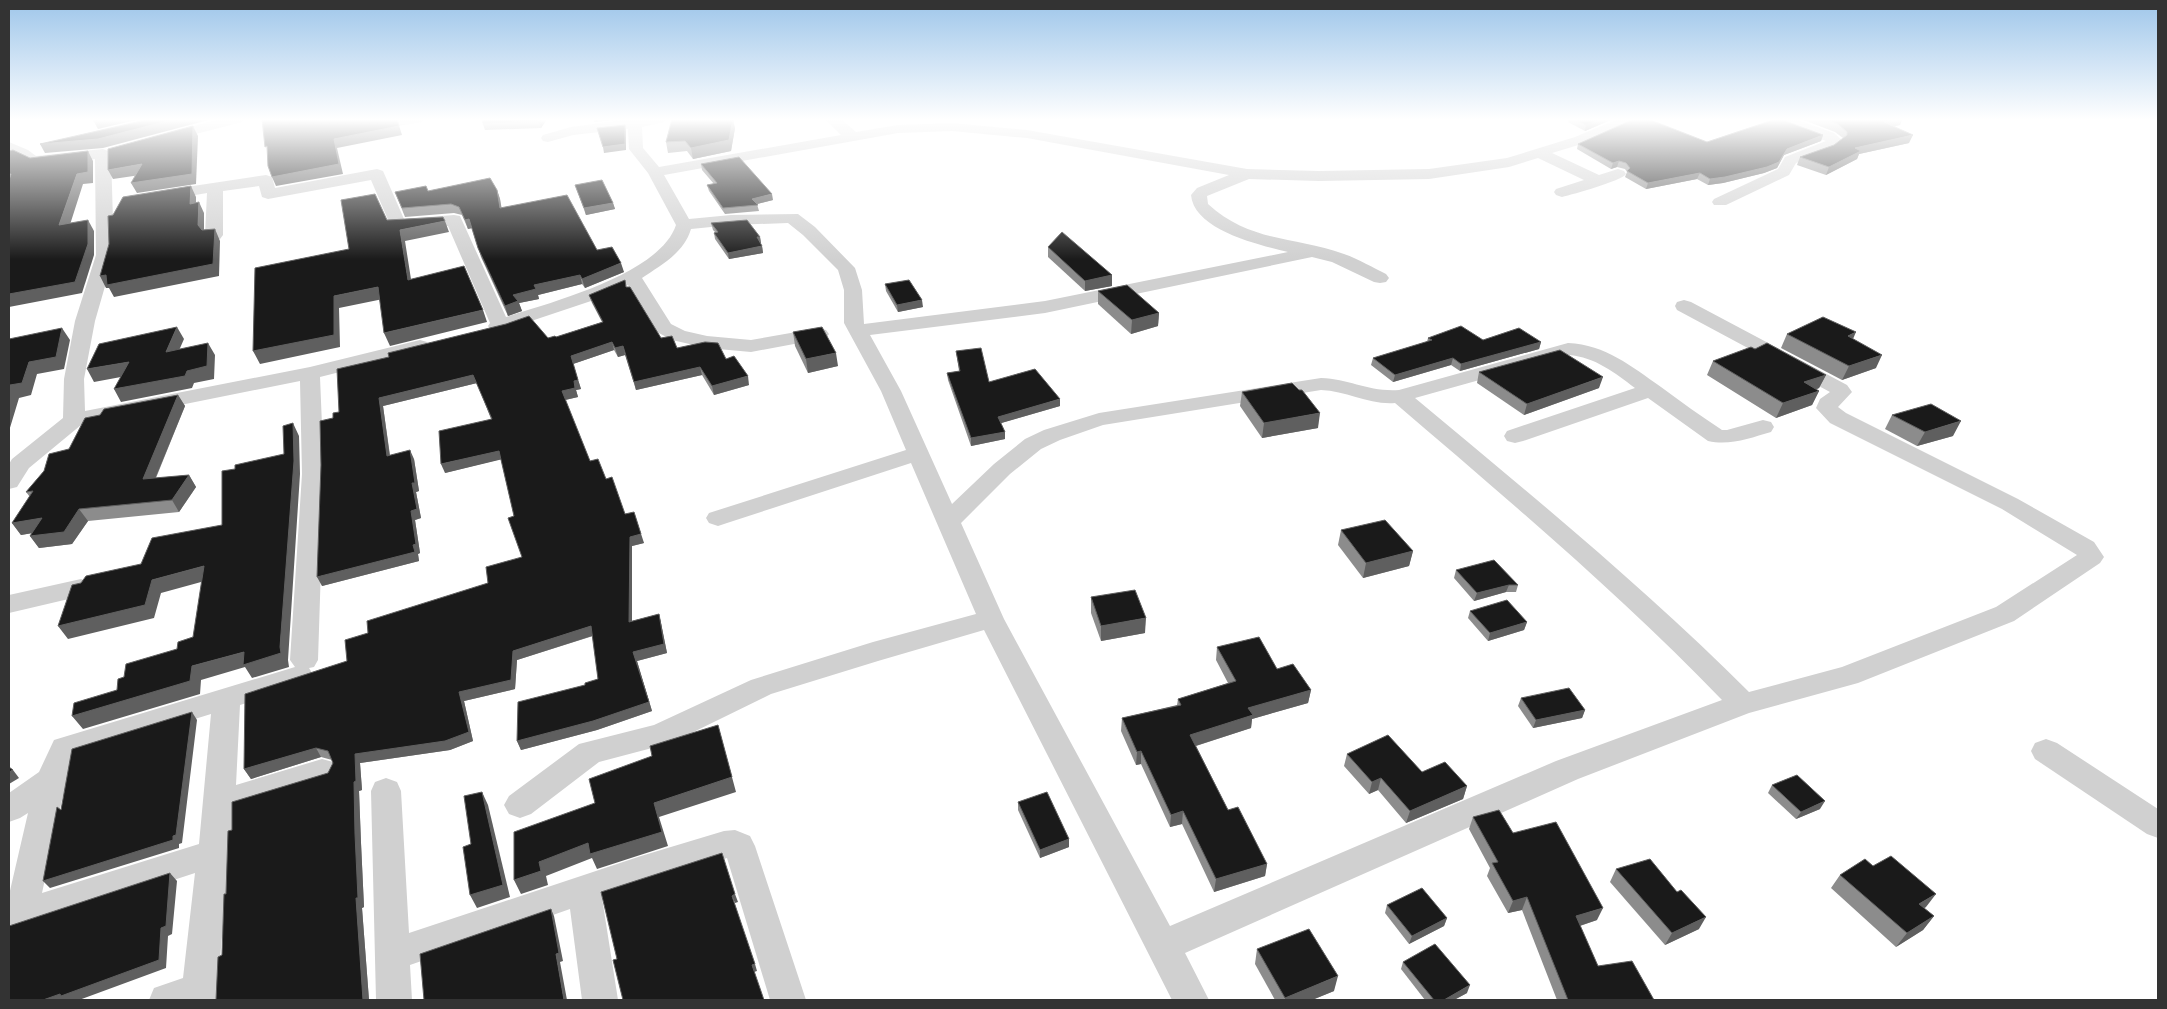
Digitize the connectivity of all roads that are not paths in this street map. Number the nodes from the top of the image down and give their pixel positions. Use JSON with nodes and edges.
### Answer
{"nodes":[{"id":1,"x":103,"y":166,"type":"edge"},
{"id":2,"x":650,"y":166,"type":"edge"},
{"id":3,"x":688,"y":166,"type":"edge"},
{"id":4,"x":1203,"y":166,"type":"edge"},
{"id":5,"x":1482,"y":166,"type":"edge"},
{"id":6,"x":1568,"y":166,"type":"edge"},
{"id":7,"x":1787,"y":166,"type":"edge"},
{"id":8,"x":655,"y":172,"type":"junction"},
{"id":9,"x":1247,"y":174,"type":"junction"},
{"id":10,"x":1618,"y":174,"type":"dead end"},
{"id":11,"x":1600,"y":181,"type":"junction"},
{"id":12,"x":215,"y":187,"type":"junction"},
{"id":13,"x":1562,"y":192,"type":"dead end"},
{"id":14,"x":141,"y":199,"type":"edge"},
{"id":15,"x":123,"y":202,"type":"edge"},
{"id":16,"x":1720,"y":202,"type":"dead end"},
{"id":17,"x":104,"y":204,"type":"junction"},
{"id":18,"x":684,"y":226,"type":"junction"},
{"id":19,"x":214,"y":235,"type":"edge"},
{"id":20,"x":1311,"y":252,"type":"junction"},
{"id":21,"x":632,"y":277,"type":"junction"},
{"id":22,"x":1380,"y":278,"type":"dead end"},
{"id":23,"x":1684,"y":306,"type":"dead end"},
{"id":24,"x":501,"y":326,"type":"junction"},
{"id":25,"x":482,"y":330,"type":"edge"},
{"id":26,"x":858,"y":331,"type":"junction"},
{"id":27,"x":819,"y":334,"type":"edge"},
{"id":28,"x":436,"y":342,"type":"edge"},
{"id":29,"x":310,"y":373,"type":"junction"},
{"id":30,"x":1651,"y":390,"type":"junction"},
{"id":31,"x":1400,"y":396,"type":"junction"},
{"id":32,"x":74,"y":420,"type":"junction"},
{"id":33,"x":1763,"y":427,"type":"dead end"},
{"id":34,"x":1514,"y":436,"type":"dead end"},
{"id":35,"x":918,"y":452,"type":"junction"},
{"id":36,"x":9,"y":482,"type":"edge"},
{"id":37,"x":718,"y":518,"type":"dead end"},
{"id":38,"x":949,"y":520,"type":"junction"},
{"id":39,"x":81,"y":588,"type":"edge"},
{"id":40,"x":9,"y":604,"type":"edge"},
{"id":41,"x":991,"y":619,"type":"junction"},
{"id":42,"x":226,"y":699,"type":"junction"},
{"id":43,"x":1743,"y":704,"type":"junction"},
{"id":44,"x":2046,"y":751,"type":"dead end"},
{"id":45,"x":322,"y":770,"type":"dead end"},
{"id":46,"x":52,"y":780,"type":"junction"},
{"id":47,"x":386,"y":791,"type":"dead end"},
{"id":48,"x":219,"y":804,"type":"junction"},
{"id":49,"x":520,"y":805,"type":"dead end"},
{"id":50,"x":9,"y":809,"type":"edge"},
{"id":51,"x":2158,"y":825,"type":"edge"},
{"id":52,"x":212,"y":854,"type":"junction"},
{"id":53,"x":584,"y":889,"type":"junction"},
{"id":54,"x":15,"y":917,"type":"edge"},
{"id":55,"x":1163,"y":946,"type":"junction"},
{"id":56,"x":392,"y":955,"type":"junction"},
{"id":57,"x":188,"y":996,"type":"edge"},
{"id":58,"x":394,"y":1000,"type":"edge"},
{"id":59,"x":600,"y":1000,"type":"edge"},
{"id":60,"x":788,"y":1000,"type":"edge"},
{"id":61,"x":1190,"y":1000,"type":"edge"}],
"edges":[{"from":1,"to":17,"type":"street"},
{"from":2,"to":8,"type":"street"},
{"from":3,"to":8,"type":"street"},
{"from":4,"to":9,"type":"street"},
{"from":5,"to":9,"type":"street"},
{"from":6,"to":11,"type":"street"},
{"from":7,"to":16,"type":"street"},
{"from":8,"to":18,"type":"street"},
{"from":9,"to":20,"type":"street"},
{"from":10,"to":11,"type":"street"},
{"from":11,"to":13,"type":"street"},
{"from":12,"to":14,"type":"street"},
{"from":12,"to":19,"type":"street"},
{"from":12,"to":24,"type":"street"},
{"from":15,"to":17,"type":"street"},
{"from":17,"to":32,"type":"street"},
{"from":18,"to":21,"type":"street"},
{"from":18,"to":26,"type":"street"},
{"from":20,"to":22,"type":"street"},
{"from":20,"to":26,"type":"street"},
{"from":21,"to":24,"type":"street"},
{"from":21,"to":27,"type":"street"},
{"from":23,"to":43,"type":"street"},
{"from":24,"to":25,"type":"street"},
{"from":26,"to":35,"type":"street"},
{"from":28,"to":29,"type":"street"},
{"from":29,"to":32,"type":"street"},
{"from":29,"to":42,"type":"street"},
{"from":30,"to":31,"type":"street"},
{"from":30,"to":33,"type":"street"},
{"from":30,"to":34,"type":"street"},
{"from":31,"to":38,"type":"street"},
{"from":31,"to":43,"type":"street"},
{"from":32,"to":36,"type":"street"},
{"from":35,"to":37,"type":"street"},
{"from":35,"to":38,"type":"street"},
{"from":38,"to":41,"type":"street"},
{"from":39,"to":40,"type":"street"},
{"from":41,"to":49,"type":"street"},
{"from":41,"to":55,"type":"street"},
{"from":42,"to":46,"type":"street"},
{"from":42,"to":48,"type":"street"},
{"from":43,"to":55,"type":"street"},
{"from":44,"to":51,"type":"street"},
{"from":45,"to":48,"type":"street"},
{"from":46,"to":50,"type":"street"},
{"from":46,"to":54,"type":"street"},
{"from":47,"to":56,"type":"street"},
{"from":48,"to":52,"type":"street"},
{"from":52,"to":54,"type":"street"},
{"from":52,"to":57,"type":"street"},
{"from":53,"to":56,"type":"street"},
{"from":53,"to":59,"type":"street"},
{"from":53,"to":60,"type":"street"},
{"from":55,"to":61,"type":"street"},
{"from":56,"to":58,"type":"street"}]}
